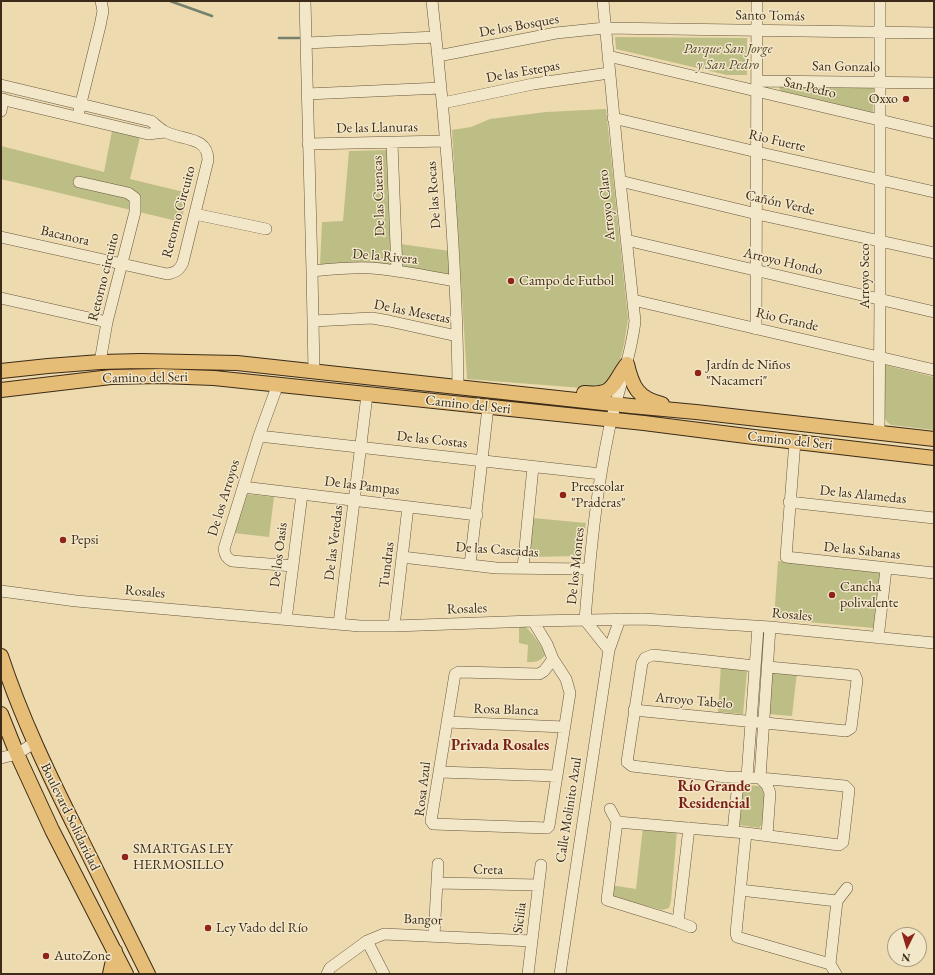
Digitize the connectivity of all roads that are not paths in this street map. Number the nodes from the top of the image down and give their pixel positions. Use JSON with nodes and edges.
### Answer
{"nodes":[{"id":1,"x":101,"y":1,"type":"edge"},
{"id":2,"x":305,"y":1,"type":"edge"},
{"id":3,"x":432,"y":1,"type":"edge"},
{"id":4,"x":603,"y":1,"type":"edge"},
{"id":5,"x":757,"y":1,"type":"edge"},
{"id":6,"x":880,"y":1,"type":"edge"},
{"id":7,"x":605,"y":28,"type":"junction"},
{"id":8,"x":757,"y":31,"type":"junction"},
{"id":9,"x":880,"y":33,"type":"junction"},
{"id":10,"x":934,"y":33,"type":"edge"},
{"id":11,"x":436,"y":37,"type":"junction"},
{"id":12,"x":306,"y":43,"type":"junction"},
{"id":13,"x":438,"y":56,"type":"junction"},
{"id":14,"x":608,"y":56,"type":"junction"},
{"id":15,"x":610,"y":73,"type":"junction"},
{"id":16,"x":880,"y":82,"type":"junction"},
{"id":17,"x":934,"y":83,"type":"edge"},
{"id":18,"x":1,"y":85,"type":"edge"},
{"id":19,"x":757,"y":86,"type":"junction"},
{"id":20,"x":441,"y":88,"type":"junction"},
{"id":21,"x":307,"y":94,"type":"junction"},
{"id":22,"x":2,"y":99,"type":"edge"},
{"id":23,"x":81,"y":104,"type":"junction"},
{"id":24,"x":443,"y":104,"type":"junction"},
{"id":25,"x":1,"y":111,"type":"edge"},
{"id":26,"x":78,"y":117,"type":"junction"},
{"id":27,"x":613,"y":118,"type":"junction"},
{"id":28,"x":880,"y":120,"type":"junction"},
{"id":29,"x":165,"y":132,"type":"junction"},
{"id":30,"x":934,"y":133,"type":"edge"},
{"id":31,"x":445,"y":141,"type":"junction"},
{"id":32,"x":392,"y":143,"type":"junction"},
{"id":33,"x":308,"y":144,"type":"junction"},
{"id":34,"x":757,"y":152,"type":"junction"},
{"id":35,"x":881,"y":180,"type":"junction"},
{"id":36,"x":620,"y":181,"type":"junction"},
{"id":37,"x":79,"y":182,"type":"dead end"},
{"id":38,"x":934,"y":192,"type":"edge"},
{"id":39,"x":195,"y":214,"type":"junction"},
{"id":40,"x":757,"y":214,"type":"junction"},
{"id":41,"x":266,"y":229,"type":"dead end"},
{"id":42,"x":1,"y":237,"type":"edge"},
{"id":43,"x":626,"y":240,"type":"junction"},
{"id":44,"x":880,"y":241,"type":"junction"},
{"id":45,"x":934,"y":253,"type":"edge"},
{"id":46,"x":122,"y":265,"type":"junction"},
{"id":47,"x":312,"y":271,"type":"junction"},
{"id":48,"x":397,"y":271,"type":"junction"},
{"id":49,"x":757,"y":271,"type":"junction"},
{"id":50,"x":454,"y":281,"type":"junction"},
{"id":51,"x":1,"y":298,"type":"edge"},
{"id":52,"x":633,"y":300,"type":"junction"},
{"id":53,"x":880,"y":300,"type":"junction"},
{"id":54,"x":934,"y":312,"type":"edge"},
{"id":55,"x":313,"y":321,"type":"junction"},
{"id":56,"x":107,"y":322,"type":"junction"},
{"id":57,"x":756,"y":329,"type":"junction"},
{"id":58,"x":457,"y":336,"type":"junction"},
{"id":59,"x":879,"y":357,"type":"junction"},
{"id":60,"x":100,"y":362,"type":"junction"},
{"id":61,"x":628,"y":364,"type":"junction"},
{"id":62,"x":934,"y":370,"type":"edge"},
{"id":63,"x":1,"y":371,"type":"edge"},
{"id":64,"x":314,"y":371,"type":"junction"},
{"id":65,"x":64,"y":382,"type":"junction"},
{"id":66,"x":278,"y":384,"type":"junction"},
{"id":67,"x":458,"y":387,"type":"junction"},
{"id":68,"x":1,"y":390,"type":"edge"},
{"id":69,"x":367,"y":395,"type":"junction"},
{"id":70,"x":540,"y":396,"type":"junction"},
{"id":71,"x":1,"y":397,"type":"edge"},
{"id":72,"x":616,"y":404,"type":"junction"},
{"id":73,"x":488,"y":407,"type":"junction"},
{"id":74,"x":696,"y":412,"type":"junction"},
{"id":75,"x":612,"y":420,"type":"junction"},
{"id":76,"x":879,"y":433,"type":"junction"},
{"id":77,"x":259,"y":436,"type":"junction"},
{"id":78,"x":934,"y":439,"type":"edge"},
{"id":79,"x":795,"y":441,"type":"junction"},
{"id":80,"x":361,"y":447,"type":"junction"},
{"id":81,"x":934,"y":458,"type":"edge"},
{"id":82,"x":482,"y":461,"type":"junction"},
{"id":83,"x":533,"y":467,"type":"junction"},
{"id":84,"x":601,"y":474,"type":"junction"},
{"id":85,"x":243,"y":487,"type":"junction"},
{"id":86,"x":302,"y":494,"type":"junction"},
{"id":87,"x":355,"y":500,"type":"junction"},
{"id":88,"x":789,"y":502,"type":"junction"},
{"id":89,"x":408,"y":507,"type":"junction"},
{"id":90,"x":477,"y":515,"type":"junction"},
{"id":91,"x":934,"y":518,"type":"edge"},
{"id":92,"x":402,"y":557,"type":"junction"},
{"id":93,"x":470,"y":565,"type":"junction"},
{"id":94,"x":293,"y":566,"type":"junction"},
{"id":95,"x":523,"y":568,"type":"junction"},
{"id":96,"x":589,"y":568,"type":"junction"},
{"id":97,"x":886,"y":569,"type":"junction"},
{"id":98,"x":934,"y":573,"type":"edge"},
{"id":99,"x":1,"y":591,"type":"edge"},
{"id":100,"x":620,"y":619,"type":"junction"},
{"id":101,"x":286,"y":620,"type":"junction"},
{"id":102,"x":585,"y":620,"type":"junction"},
{"id":103,"x":533,"y":621,"type":"junction"},
{"id":104,"x":339,"y":624,"type":"junction"},
{"id":105,"x":394,"y":626,"type":"junction"},
{"id":106,"x":758,"y":627,"type":"junction"},
{"id":107,"x":770,"y":627,"type":"junction"},
{"id":108,"x":878,"y":638,"type":"junction"},
{"id":109,"x":934,"y":643,"type":"edge"},
{"id":110,"x":609,"y":650,"type":"junction"},
{"id":111,"x":1,"y":656,"type":"edge"},
{"id":112,"x":553,"y":659,"type":"junction"},
{"id":113,"x":755,"y":666,"type":"junction"},
{"id":114,"x":768,"y":667,"type":"junction"},
{"id":115,"x":634,"y":710,"type":"junction"},
{"id":116,"x":1,"y":714,"type":"edge"},
{"id":117,"x":752,"y":721,"type":"junction"},
{"id":118,"x":447,"y":722,"type":"junction"},
{"id":119,"x":764,"y":722,"type":"junction"},
{"id":120,"x":564,"y":727,"type":"junction"},
{"id":121,"x":34,"y":742,"type":"junction"},
{"id":122,"x":17,"y":754,"type":"junction"},
{"id":123,"x":1,"y":758,"type":"edge"},
{"id":124,"x":440,"y":772,"type":"junction"},
{"id":125,"x":557,"y":776,"type":"junction"},
{"id":126,"x":726,"y":777,"type":"junction"},
{"id":127,"x":747,"y":777,"type":"junction"},
{"id":128,"x":760,"y":778,"type":"junction"},
{"id":129,"x":737,"y":792,"type":"junction"},
{"id":130,"x":610,"y":809,"type":"dead end"},
{"id":131,"x":617,"y":822,"type":"junction"},
{"id":132,"x":689,"y":828,"type":"junction"},
{"id":133,"x":733,"y":832,"type":"junction"},
{"id":134,"x":746,"y":833,"type":"junction"},
{"id":135,"x":766,"y":835,"type":"junction"},
{"id":136,"x":438,"y":864,"type":"dead end"},
{"id":137,"x":541,"y":865,"type":"dead end"},
{"id":138,"x":437,"y":884,"type":"junction"},
{"id":139,"x":539,"y":886,"type":"junction"},
{"id":140,"x":847,"y":888,"type":"dead end"},
{"id":141,"x":740,"y":890,"type":"junction"},
{"id":142,"x":837,"y":901,"type":"junction"},
{"id":143,"x":678,"y":922,"type":"junction"},
{"id":144,"x":691,"y":927,"type":"dead end"},
{"id":145,"x":434,"y":936,"type":"junction"},
{"id":146,"x":367,"y":941,"type":"junction"},
{"id":147,"x":532,"y":941,"type":"junction"},
{"id":148,"x":115,"y":951,"type":"junction"},
{"id":149,"x":830,"y":964,"type":"junction"},
{"id":150,"x":110,"y":974,"type":"edge"},
{"id":151,"x":126,"y":974,"type":"edge"},
{"id":152,"x":148,"y":974,"type":"edge"},
{"id":153,"x":327,"y":974,"type":"edge"},
{"id":154,"x":384,"y":974,"type":"edge"},
{"id":155,"x":528,"y":974,"type":"edge"},
{"id":156,"x":560,"y":974,"type":"edge"},
{"id":157,"x":836,"y":974,"type":"edge"}],
"edges":[{"from":1,"to":23,"type":"street"},
{"from":2,"to":12,"type":"street"},
{"from":3,"to":11,"type":"street","name":"De las Rocas"},
{"from":4,"to":7,"type":"street","name":"Arroyo Claro"},
{"from":5,"to":8,"type":"street"},
{"from":6,"to":9,"type":"street","name":"Arroyo Seco"},
{"from":7,"to":8,"type":"street","name":"Santo Tomás"},
{"from":7,"to":13,"type":"street","name":"De los Bosques"},
{"from":7,"to":14,"type":"street","name":"Arroyo Claro"},
{"from":8,"to":9,"type":"street","name":"Santo Tomás"},
{"from":8,"to":19,"type":"street"},
{"from":9,"to":10,"type":"street","name":"Santo Tomás"},
{"from":9,"to":16,"type":"street","name":"Arroyo Seco"},
{"from":11,"to":12,"type":"street"},
{"from":11,"to":13,"type":"street","name":"De las Rocas"},
{"from":12,"to":21,"type":"street"},
{"from":13,"to":20,"type":"street","name":"De las Rocas"},
{"from":14,"to":15,"type":"street","name":"Arroyo Claro"},
{"from":14,"to":19,"type":"street","name":"San Pedro"},
{"from":15,"to":24,"type":"street","name":"De las Estepas"},
{"from":15,"to":27,"type":"street","name":"Arroyo Claro"},
{"from":16,"to":17,"type":"street","name":"San Gonzalo"},
{"from":16,"to":19,"type":"street","name":"San Gonzalo"},
{"from":16,"to":28,"type":"street","name":"Arroyo Seco"},
{"from":18,"to":23,"type":"street"},
{"from":19,"to":28,"type":"street","name":"San Pedro"},
{"from":19,"to":34,"type":"street"},
{"from":20,"to":21,"type":"street"},
{"from":20,"to":24,"type":"street","name":"De las Rocas"},
{"from":21,"to":33,"type":"street"},
{"from":22,"to":25,"type":"street"},
{"from":22,"to":26,"type":"street"},
{"from":23,"to":26,"type":"street"},
{"from":23,"to":29,"type":"street"},
{"from":24,"to":31,"type":"street","name":"De las Rocas"},
{"from":26,"to":29,"type":"street"},
{"from":27,"to":34,"type":"street","name":"Rio Fuerte"},
{"from":27,"to":36,"type":"street","name":"Arroyo Claro"},
{"from":28,"to":30,"type":"street","name":"San Pedro"},
{"from":28,"to":35,"type":"street","name":"Arroyo Seco"},
{"from":29,"to":39,"type":"street","name":"Retorno Circuito"},
{"from":31,"to":32,"type":"street","name":"De las Llanuras"},
{"from":31,"to":50,"type":"street","name":"De las Rocas"},
{"from":32,"to":33,"type":"street","name":"De las Llanuras"},
{"from":32,"to":48,"type":"street","name":"De las Cuencas"},
{"from":33,"to":47,"type":"street"},
{"from":34,"to":35,"type":"street","name":"Rio Fuerte"},
{"from":34,"to":40,"type":"street"},
{"from":35,"to":38,"type":"street","name":"Rio Fuerte"},
{"from":35,"to":44,"type":"street","name":"Arroyo Seco"},
{"from":36,"to":40,"type":"street","name":"Cañón Verde"},
{"from":36,"to":43,"type":"street","name":"Arroyo Claro"},
{"from":37,"to":46,"type":"street","name":"Retorno circuito"},
{"from":39,"to":41,"type":"street"},
{"from":39,"to":46,"type":"street","name":"Retorno Circuito"},
{"from":40,"to":44,"type":"street","name":"Cañón Verde"},
{"from":40,"to":49,"type":"street"},
{"from":42,"to":46,"type":"street","name":"Bacanora"},
{"from":43,"to":49,"type":"street","name":"Arroyo Hondo"},
{"from":43,"to":52,"type":"street","name":"Arroyo Claro"},
{"from":44,"to":45,"type":"street","name":"Cañón Verde"},
{"from":44,"to":53,"type":"street","name":"Arroyo Seco"},
{"from":46,"to":56,"type":"street","name":"Retorno circuito"},
{"from":47,"to":48,"type":"street","name":"De la Rivera"},
{"from":47,"to":55,"type":"street"},
{"from":48,"to":50,"type":"street","name":"De la Rivera"},
{"from":49,"to":53,"type":"street","name":"Arroyo Hondo"},
{"from":49,"to":57,"type":"street"},
{"from":50,"to":58,"type":"street","name":"De las Rocas"},
{"from":51,"to":56,"type":"street"},
{"from":52,"to":57,"type":"street","name":"Rio Grande"},
{"from":52,"to":61,"type":"street","name":"Arroyo Claro"},
{"from":53,"to":54,"type":"street","name":"Arroyo Hondo"},
{"from":53,"to":59,"type":"street","name":"Arroyo Seco"},
{"from":55,"to":58,"type":"street","name":"De las Mesetas"},
{"from":55,"to":64,"type":"street"},
{"from":56,"to":60,"type":"street","name":"Retorno circuito"},
{"from":57,"to":59,"type":"street","name":"Rio Grande"},
{"from":58,"to":67,"type":"street","name":"De las Rocas"},
{"from":59,"to":62,"type":"street","name":"Rio Grande"},
{"from":59,"to":76,"type":"street","name":"Arroyo Seco"},
{"from":60,"to":63,"type":"main road","name":"Camino del Seri"},
{"from":60,"to":64,"type":"main road","name":"Camino del Seri"},
{"from":61,"to":70,"type":"main road"},
{"from":61,"to":72,"type":"street","name":"Arroyo Claro"},
{"from":61,"to":74,"type":"main road"},
{"from":64,"to":67,"type":"main road","name":"Camino del Seri"},
{"from":65,"to":66,"type":"main road","name":"Camino del Seri"},
{"from":65,"to":68,"type":"main road","name":"Camino del Seri"},
{"from":65,"to":71,"type":"main road"},
{"from":66,"to":69,"type":"main road","name":"Camino del Seri"},
{"from":66,"to":77,"type":"street","name":"De los Arroyos"},
{"from":67,"to":70,"type":"main road","name":"Camino del Seri"},
{"from":69,"to":73,"type":"main road","name":"Camino del Seri"},
{"from":69,"to":80,"type":"street","name":"De las Veredas"},
{"from":70,"to":72,"type":"main road","name":"Camino del Seri"},
{"from":72,"to":74,"type":"main road","name":"Camino del Seri"},
{"from":72,"to":75,"type":"street","name":"Arroyo Claro"},
{"from":73,"to":75,"type":"main road","name":"Camino del Seri"},
{"from":73,"to":82,"type":"street"},
{"from":74,"to":76,"type":"main road","name":"Camino del Seri"},
{"from":75,"to":79,"type":"main road","name":"Camino del Seri"},
{"from":75,"to":84,"type":"street","name":"De los Montes"},
{"from":76,"to":78,"type":"main road","name":"Camino del Seri"},
{"from":77,"to":80,"type":"street","name":"De las Costas"},
{"from":77,"to":85,"type":"street","name":"De los Arroyos"},
{"from":79,"to":81,"type":"main road","name":"Camino del Seri"},
{"from":79,"to":88,"type":"street"},
{"from":80,"to":82,"type":"street","name":"De las Costas"},
{"from":80,"to":87,"type":"street","name":"De las Veredas"},
{"from":82,"to":83,"type":"street","name":"De las Costas"},
{"from":82,"to":90,"type":"street"},
{"from":83,"to":84,"type":"street","name":"De las Costas"},
{"from":83,"to":95,"type":"street"},
{"from":84,"to":96,"type":"street","name":"De los Montes"},
{"from":85,"to":86,"type":"street","name":"De las Pampas"},
{"from":85,"to":94,"type":"street","name":"De los Arroyos"},
{"from":86,"to":87,"type":"street","name":"De las Pampas"},
{"from":86,"to":94,"type":"street","name":"De los Oasis"},
{"from":87,"to":89,"type":"street","name":"De las Pampas"},
{"from":87,"to":104,"type":"street","name":"De las Veredas"},
{"from":88,"to":91,"type":"street","name":"De las Alamedas"},
{"from":88,"to":97,"type":"street","name":"De las Sabanas"},
{"from":89,"to":90,"type":"street","name":"De las Pampas"},
{"from":89,"to":92,"type":"street","name":"Tundras"},
{"from":90,"to":93,"type":"street"},
{"from":92,"to":93,"type":"street","name":"De las Cascadas"},
{"from":92,"to":105,"type":"street","name":"Tundras"},
{"from":93,"to":95,"type":"street","name":"De las Cascadas"},
{"from":94,"to":101,"type":"street","name":"De los Oasis"},
{"from":95,"to":96,"type":"street","name":"De las Cascadas"},
{"from":96,"to":102,"type":"street","name":"De los Montes"},
{"from":97,"to":98,"type":"street","name":"De las Sabanas"},
{"from":97,"to":108,"type":"street"},
{"from":99,"to":101,"type":"street","name":"Rosales"},
{"from":100,"to":102,"type":"street","name":"Rosales"},
{"from":100,"to":106,"type":"street","name":"Rosales"},
{"from":100,"to":110,"type":"street","name":"Calle Molinito Azul"},
{"from":101,"to":104,"type":"street","name":"Rosales"},
{"from":102,"to":103,"type":"street","name":"Rosales"},
{"from":102,"to":110,"type":"street"},
{"from":103,"to":105,"type":"street","name":"Rosales"},
{"from":103,"to":112,"type":"street"},
{"from":104,"to":105,"type":"street","name":"Rosales"},
{"from":106,"to":107,"type":"street","name":"Rosales"},
{"from":106,"to":113,"type":"street"},
{"from":107,"to":108,"type":"street","name":"Rosales"},
{"from":107,"to":114,"type":"street"},
{"from":108,"to":109,"type":"street","name":"Rosales"},
{"from":110,"to":156,"type":"street","name":"Calle Molinito Azul"},
{"from":111,"to":121,"type":"main road","name":"Boulevard Solidaridad"},
{"from":112,"to":118,"type":"street","name":"Rosa Azul"},
{"from":112,"to":120,"type":"street"},
{"from":113,"to":115,"type":"street"},
{"from":113,"to":117,"type":"street"},
{"from":114,"to":119,"type":"street"},
{"from":114,"to":119,"type":"street","name":"Arroyo Tabelo"},
{"from":115,"to":117,"type":"street","name":"Arroyo Tabelo"},
{"from":115,"to":126,"type":"street"},
{"from":116,"to":122,"type":"main road","name":"Boulevard Solidaridad"},
{"from":117,"to":119,"type":"street","name":"Arroyo Tabelo"},
{"from":117,"to":127,"type":"street"},
{"from":118,"to":120,"type":"street","name":"Rosa Blanca"},
{"from":118,"to":124,"type":"street","name":"Rosa Azul"},
{"from":119,"to":128,"type":"street"},
{"from":120,"to":125,"type":"street"},
{"from":121,"to":122,"type":"street"},
{"from":121,"to":152,"type":"main road","name":"Boulevard Solidaridad"},
{"from":122,"to":123,"type":"street"},
{"from":122,"to":148,"type":"main road","name":"Boulevard Solidaridad"},
{"from":124,"to":125,"type":"street"},
{"from":124,"to":125,"type":"street","name":"Rosa Azul"},
{"from":126,"to":127,"type":"street"},
{"from":126,"to":129,"type":"street"},
{"from":127,"to":128,"type":"street"},
{"from":127,"to":129,"type":"street"},
{"from":128,"to":135,"type":"street"},
{"from":128,"to":135,"type":"street"},
{"from":129,"to":133,"type":"street"},
{"from":130,"to":131,"type":"street"},
{"from":131,"to":132,"type":"street"},
{"from":131,"to":143,"type":"street"},
{"from":132,"to":133,"type":"street"},
{"from":132,"to":143,"type":"street"},
{"from":133,"to":134,"type":"street"},
{"from":134,"to":135,"type":"street"},
{"from":134,"to":141,"type":"street"},
{"from":136,"to":138,"type":"street"},
{"from":137,"to":139,"type":"street","name":"Sicilia"},
{"from":138,"to":139,"type":"street","name":"Creta"},
{"from":138,"to":145,"type":"street"},
{"from":139,"to":147,"type":"street","name":"Sicilia"},
{"from":140,"to":142,"type":"street"},
{"from":141,"to":142,"type":"street"},
{"from":141,"to":149,"type":"street"},
{"from":142,"to":149,"type":"street"},
{"from":143,"to":144,"type":"street"},
{"from":145,"to":146,"type":"street","name":"Bangor"},
{"from":145,"to":147,"type":"street","name":"Bangor"},
{"from":146,"to":153,"type":"street","name":"Bangor"},
{"from":146,"to":154,"type":"street"},
{"from":147,"to":155,"type":"street","name":"Sicilia"},
{"from":148,"to":150,"type":"main road"},
{"from":148,"to":151,"type":"main road","name":"Boulevard Solidaridad"},
{"from":149,"to":157,"type":"street"}]}
